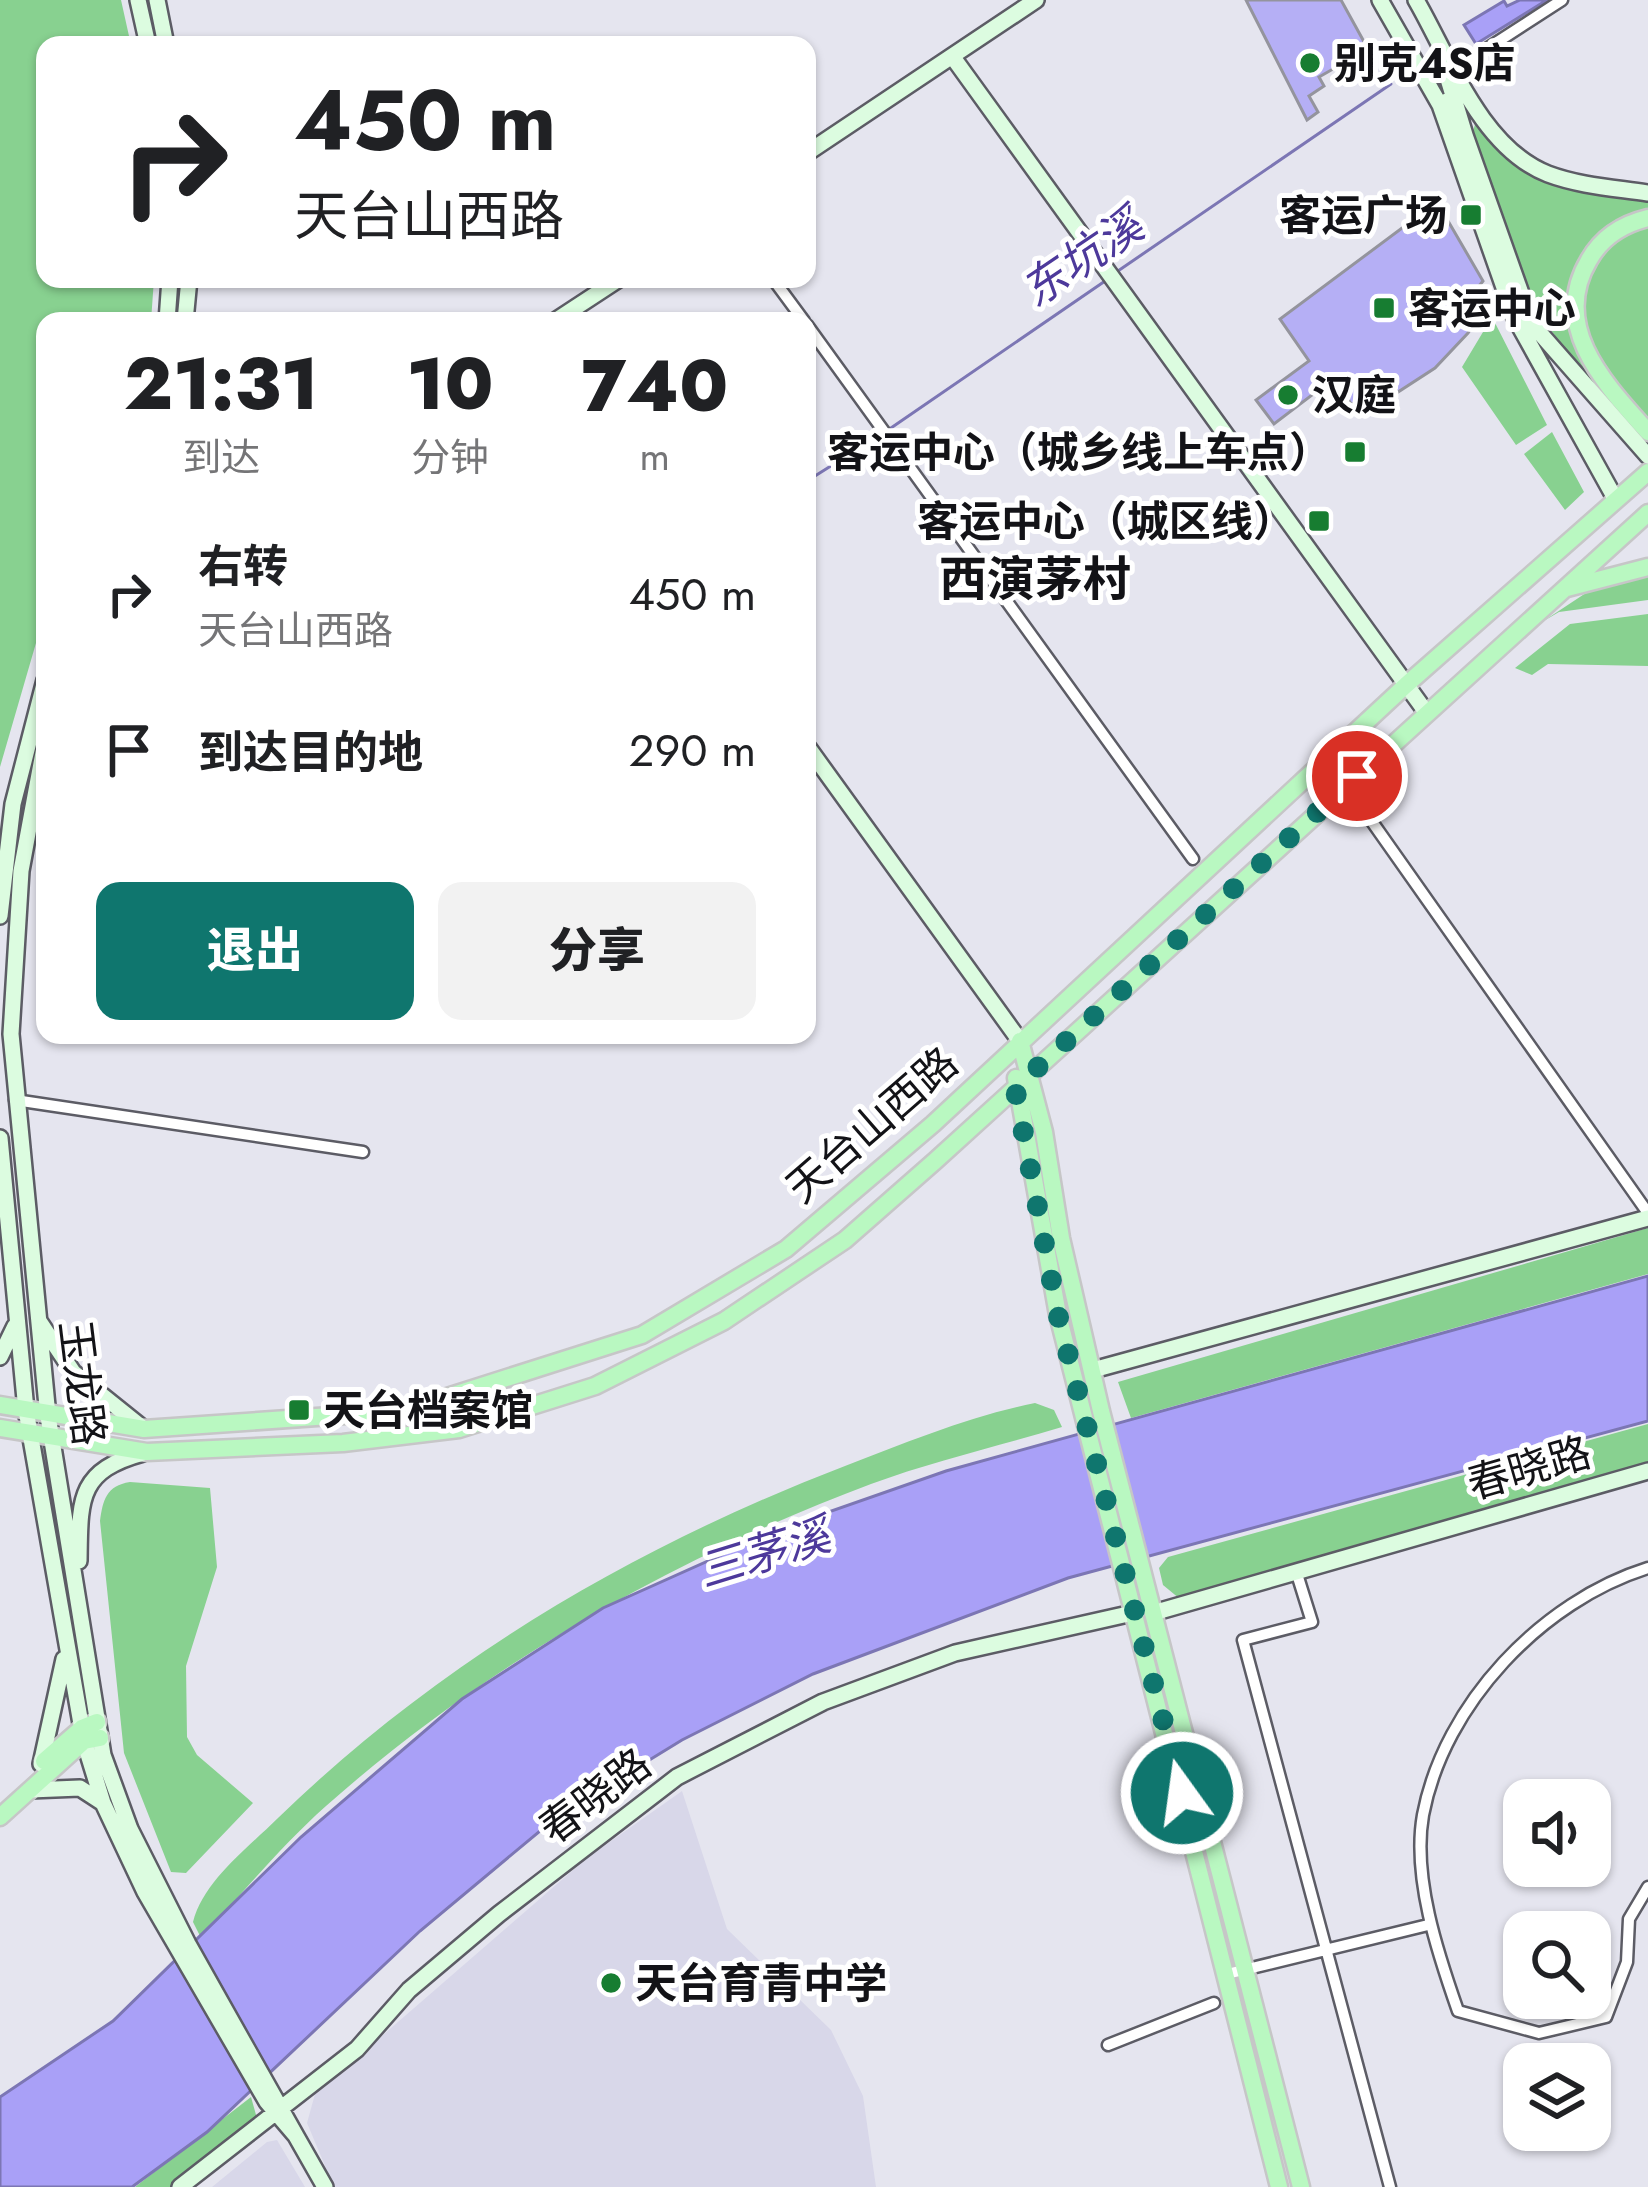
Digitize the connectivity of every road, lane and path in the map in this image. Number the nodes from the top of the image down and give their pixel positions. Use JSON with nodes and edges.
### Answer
{"nodes":[{"id":1,"x":138,"y":0,"type":"edge"},
{"id":2,"x":158,"y":0,"type":"edge"},
{"id":3,"x":1036,"y":0,"type":"edge"},
{"id":4,"x":1384,"y":0,"type":"edge"},
{"id":5,"x":1414,"y":0,"type":"edge"},
{"id":6,"x":1562,"y":0,"type":"edge"},
{"id":7,"x":1013,"y":6,"type":"edge"},
{"id":8,"x":146,"y":36,"type":"edge"},
{"id":9,"x":164,"y":36,"type":"edge"},
{"id":10,"x":952,"y":56,"type":"junction"},
{"id":11,"x":1471,"y":59,"type":"dead end"},
{"id":12,"x":1465,"y":135,"type":"junction"},
{"id":13,"x":816,"y":147,"type":"edge"},
{"id":14,"x":1648,"y":194,"type":"edge"},
{"id":15,"x":1648,"y":218,"type":"edge"},
{"id":16,"x":605,"y":288,"type":"edge"},
{"id":17,"x":569,"y":312,"type":"edge"},
{"id":18,"x":816,"y":338,"type":"edge"},
{"id":19,"x":1648,"y":432,"type":"edge"},
{"id":20,"x":1648,"y":457,"type":"edge"},
{"id":21,"x":1648,"y":472,"type":"edge"},
{"id":22,"x":1616,"y":500,"type":"junction"},
{"id":23,"x":1648,"y":513,"type":"edge"},
{"id":24,"x":1648,"y":567,"type":"edge"},
{"id":25,"x":1560,"y":590,"type":"junction"},
{"id":26,"x":1406,"y":685,"type":"junction"},
{"id":27,"x":1426,"y":712,"type":"junction"},
{"id":28,"x":36,"y":715,"type":"edge"},
{"id":29,"x":816,"y":758,"type":"edge"},
{"id":30,"x":36,"y":781,"type":"edge"},
{"id":31,"x":1356,"y":800,"type":"dead end"},
{"id":32,"x":1193,"y":859,"type":"dead end"},
{"id":33,"x":0,"y":916,"type":"edge"},
{"id":34,"x":1020,"y":1041,"type":"junction"},
{"id":35,"x":1023,"y":1082,"type":"junction"},
{"id":36,"x":15,"y":1100,"type":"junction"},
{"id":37,"x":0,"y":1138,"type":"edge"},
{"id":38,"x":363,"y":1153,"type":"dead end"},
{"id":39,"x":836,"y":1207,"type":"junction"},
{"id":40,"x":1648,"y":1215,"type":"edge"},
{"id":41,"x":855,"y":1231,"type":"junction"},
{"id":42,"x":36,"y":1316,"type":"junction"},
{"id":43,"x":16,"y":1323,"type":"junction"},
{"id":44,"x":642,"y":1335,"type":"junction"},
{"id":45,"x":0,"y":1357,"type":"edge"},
{"id":46,"x":651,"y":1358,"type":"junction"},
{"id":47,"x":1093,"y":1370,"type":"junction"},
{"id":48,"x":0,"y":1405,"type":"edge"},
{"id":49,"x":26,"y":1410,"type":"junction"},
{"id":50,"x":1093,"y":1413,"type":"junction"},
{"id":51,"x":48,"y":1416,"type":"junction"},
{"id":52,"x":0,"y":1428,"type":"edge"},
{"id":53,"x":144,"y":1430,"type":"junction"},
{"id":54,"x":31,"y":1432,"type":"junction"},
{"id":55,"x":52,"y":1438,"type":"junction"},
{"id":56,"x":146,"y":1452,"type":"junction"},
{"id":57,"x":1648,"y":1471,"type":"edge"},
{"id":58,"x":1648,"y":1568,"type":"edge"},
{"id":59,"x":1297,"y":1574,"type":"junction"},
{"id":60,"x":78,"y":1606,"type":"junction"},
{"id":61,"x":1145,"y":1612,"type":"junction"},
{"id":62,"x":66,"y":1645,"type":"junction"},
{"id":63,"x":91,"y":1732,"type":"junction"},
{"id":64,"x":41,"y":1764,"type":"junction"},
{"id":65,"x":27,"y":1790,"type":"junction"},
{"id":66,"x":0,"y":1802,"type":"edge"},
{"id":67,"x":103,"y":1803,"type":"junction"},
{"id":68,"x":0,"y":1817,"type":"edge"},
{"id":69,"x":1648,"y":1887,"type":"edge"},
{"id":70,"x":1428,"y":1924,"type":"junction"},
{"id":71,"x":184,"y":1949,"type":"junction"},
{"id":72,"x":1322,"y":1951,"type":"junction"},
{"id":73,"x":1237,"y":1972,"type":"junction"},
{"id":74,"x":1214,"y":2002,"type":"dead end"},
{"id":75,"x":1108,"y":2045,"type":"dead end"},
{"id":76,"x":276,"y":2104,"type":"junction"},
{"id":77,"x":180,"y":2187,"type":"edge"},
{"id":78,"x":326,"y":2187,"type":"edge"},
{"id":79,"x":1280,"y":2187,"type":"edge"},
{"id":80,"x":1301,"y":2187,"type":"edge"},
{"id":81,"x":1390,"y":2187,"type":"edge"}],
"edges":[{"from":1,"to":8,"type":"main road"},
{"from":2,"to":9,"type":"main road"},
{"from":3,"to":7,"type":"main road"},
{"from":4,"to":12,"type":"main road"},
{"from":4,"to":22,"type":"main road"},
{"from":5,"to":12,"type":"main road"},
{"from":5,"to":14,"type":"main road"},
{"from":6,"to":11,"type":"street"},
{"from":7,"to":10,"type":"main road"},
{"from":10,"to":13,"type":"main road"},
{"from":10,"to":26,"type":"main road"},
{"from":12,"to":20,"type":"main road"},
{"from":15,"to":19,"type":"main road"},
{"from":16,"to":17,"type":"main road"},
{"from":18,"to":32,"type":"street"},
{"from":21,"to":22,"type":"main road","name":"天台山西路"},
{"from":22,"to":26,"type":"main road","name":"天台山西路"},
{"from":23,"to":25,"type":"main road","name":"天台山西路"},
{"from":24,"to":25,"type":"main road"},
{"from":25,"to":27,"type":"main road","name":"天台山西路"},
{"from":26,"to":27,"type":"main road"},
{"from":26,"to":34,"type":"main road","name":"天台山西路"},
{"from":27,"to":35,"type":"main road","name":"天台山西路"},
{"from":28,"to":33,"type":"main road"},
{"from":29,"to":34,"type":"main road"},
{"from":30,"to":36,"type":"main road","name":"玉龙路"},
{"from":31,"to":40,"type":"street"},
{"from":34,"to":35,"type":"main road"},
{"from":34,"to":39,"type":"main road","name":"天台山西路"},
{"from":35,"to":41,"type":"main road","name":"天台山西路"},
{"from":35,"to":47,"type":"main road"},
{"from":35,"to":50,"type":"main road"},
{"from":36,"to":38,"type":"street"},
{"from":36,"to":42,"type":"main road","name":"玉龙路"},
{"from":37,"to":43,"type":"main road","name":"玉龙路"},
{"from":39,"to":41,"type":"main road"},
{"from":39,"to":44,"type":"main road","name":"天台山西路"},
{"from":40,"to":47,"type":"main road"},
{"from":41,"to":46,"type":"main road","name":"天台山西路"},
{"from":42,"to":51,"type":"main road","name":"玉龙路"},
{"from":42,"to":53,"type":"main road"},
{"from":43,"to":45,"type":"main road"},
{"from":43,"to":49,"type":"main road","name":"玉龙路"},
{"from":44,"to":46,"type":"main road"},
{"from":44,"to":53,"type":"main road","name":"天台山西路"},
{"from":46,"to":56,"type":"main road","name":"天台山西路"},
{"from":47,"to":50,"type":"main road"},
{"from":48,"to":49,"type":"main road","name":"天台山西路"},
{"from":49,"to":51,"type":"main road","name":"天台山西路"},
{"from":49,"to":54,"type":"main road","name":"玉龙路"},
{"from":50,"to":61,"type":"main road"},
{"from":51,"to":53,"type":"main road","name":"天台山西路"},
{"from":51,"to":55,"type":"main road","name":"玉龙路"},
{"from":52,"to":54,"type":"main road","name":"天台山西路"},
{"from":54,"to":55,"type":"main road","name":"天台山西路"},
{"from":54,"to":62,"type":"main road","name":"玉龙路"},
{"from":55,"to":56,"type":"main road","name":"天台山西路"},
{"from":55,"to":60,"type":"main road","name":"玉龙路"},
{"from":56,"to":60,"type":"main road"},
{"from":57,"to":59,"type":"main road","name":"春晓路"},
{"from":58,"to":70,"type":"street"},
{"from":59,"to":61,"type":"main road","name":"春晓路"},
{"from":59,"to":72,"type":"street"},
{"from":60,"to":63,"type":"main road","name":"玉龙路"},
{"from":61,"to":73,"type":"main road"},
{"from":61,"to":76,"type":"main road","name":"春晓路"},
{"from":62,"to":63,"type":"main road","name":"玉龙路"},
{"from":62,"to":64,"type":"main road"},
{"from":63,"to":64,"type":"main road"},
{"from":63,"to":65,"type":"main road"},
{"from":63,"to":67,"type":"main road","name":"玉龙路"},
{"from":63,"to":71,"type":"main road","name":"玉龙路"},
{"from":64,"to":66,"type":"main road"},
{"from":65,"to":67,"type":"main road"},
{"from":65,"to":68,"type":"main road"},
{"from":67,"to":71,"type":"main road","name":"玉龙路"},
{"from":69,"to":70,"type":"street"},
{"from":70,"to":72,"type":"street"},
{"from":71,"to":76,"type":"main road"},
{"from":72,"to":73,"type":"street"},
{"from":72,"to":81,"type":"street"},
{"from":73,"to":79,"type":"main road"},
{"from":73,"to":80,"type":"main road"},
{"from":74,"to":75,"type":"street"},
{"from":76,"to":77,"type":"main road","name":"春晓路"},
{"from":76,"to":78,"type":"main road"}]}
